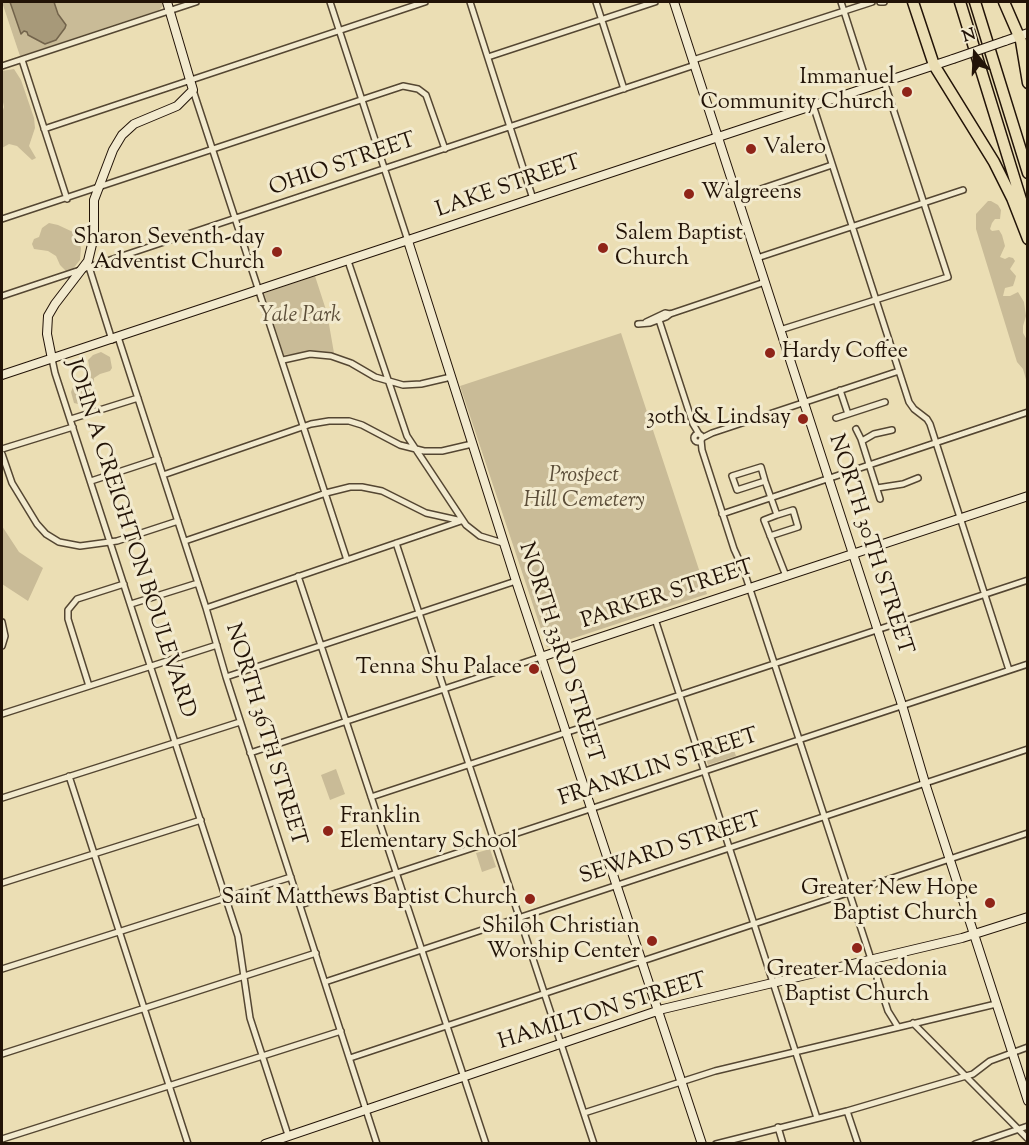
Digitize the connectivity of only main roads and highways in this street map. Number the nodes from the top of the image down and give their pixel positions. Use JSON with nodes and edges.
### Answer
{"nodes":[{"id":1,"x":167,"y":2,"type":"edge"},
{"id":2,"x":674,"y":2,"type":"edge"},
{"id":3,"x":913,"y":2,"type":"edge"},
{"id":4,"x":960,"y":2,"type":"edge"},
{"id":5,"x":975,"y":2,"type":"edge"},
{"id":6,"x":1004,"y":2,"type":"edge"},
{"id":7,"x":1023,"y":35,"type":"edge"},
{"id":8,"x":934,"y":65,"type":"junction"},
{"id":9,"x":1028,"y":83,"type":"edge"},
{"id":10,"x":718,"y":137,"type":"junction"},
{"id":11,"x":1028,"y":173,"type":"edge"},
{"id":12,"x":1028,"y":220,"type":"edge"},
{"id":13,"x":1028,"y":239,"type":"edge"},
{"id":14,"x":408,"y":241,"type":"junction"},
{"id":15,"x":52,"y":359,"type":"junction"},
{"id":16,"x":2,"y":375,"type":"edge"},
{"id":17,"x":1028,"y":496,"type":"edge"},
{"id":18,"x":853,"y":554,"type":"junction"},
{"id":19,"x":541,"y":657,"type":"junction"},
{"id":20,"x":1028,"y":917,"type":"edge"},
{"id":21,"x":974,"y":935,"type":"junction"},
{"id":22,"x":659,"y":1010,"type":"junction"},
{"id":23,"x":1028,"y":1101,"type":"edge"},
{"id":24,"x":265,"y":1143,"type":"edge"},
{"id":25,"x":702,"y":1143,"type":"edge"}],
"edges":[{"from":1,"to":15,"type":"main road","name":"JOHN A CREIGHTON BOULEVARD"},
{"from":2,"to":10,"type":"main road","name":"NORTH 30TH STREET"},
{"from":3,"to":8,"type":"highway"},
{"from":4,"to":12,"type":"highway"},
{"from":5,"to":11,"type":"highway"},
{"from":6,"to":7,"type":"highway"},
{"from":7,"to":8,"type":"main road","name":"LAKE STREET","bridge":true},
{"from":7,"to":9,"type":"highway"},
{"from":8,"to":10,"type":"main road","name":"LAKE STREET"},
{"from":8,"to":13,"type":"highway"},
{"from":10,"to":14,"type":"main road","name":"LAKE STREET"},
{"from":10,"to":18,"type":"main road","name":"NORTH 30TH STREET"},
{"from":14,"to":15,"type":"main road","name":"LAKE STREET"},
{"from":14,"to":19,"type":"main road","name":"NORTH 33RD STREET"},
{"from":15,"to":16,"type":"main road","name":"LAKE STREET"},
{"from":17,"to":18,"type":"main road","name":"PARKER STREET"},
{"from":18,"to":19,"type":"main road","name":"PARKER STREET"},
{"from":18,"to":21,"type":"main road","name":"NORTH 30TH STREET"},
{"from":19,"to":22,"type":"main road","name":"NORTH 33RD STREET"},
{"from":20,"to":21,"type":"main road","name":"HAMILTON STREET"},
{"from":21,"to":22,"type":"main road","name":"HAMILTON STREET"},
{"from":21,"to":23,"type":"main road","name":"NORTH 30TH STREET"},
{"from":22,"to":24,"type":"main road","name":"HAMILTON STREET"},
{"from":22,"to":25,"type":"main road","name":"NORTH 33RD STREET"}]}
